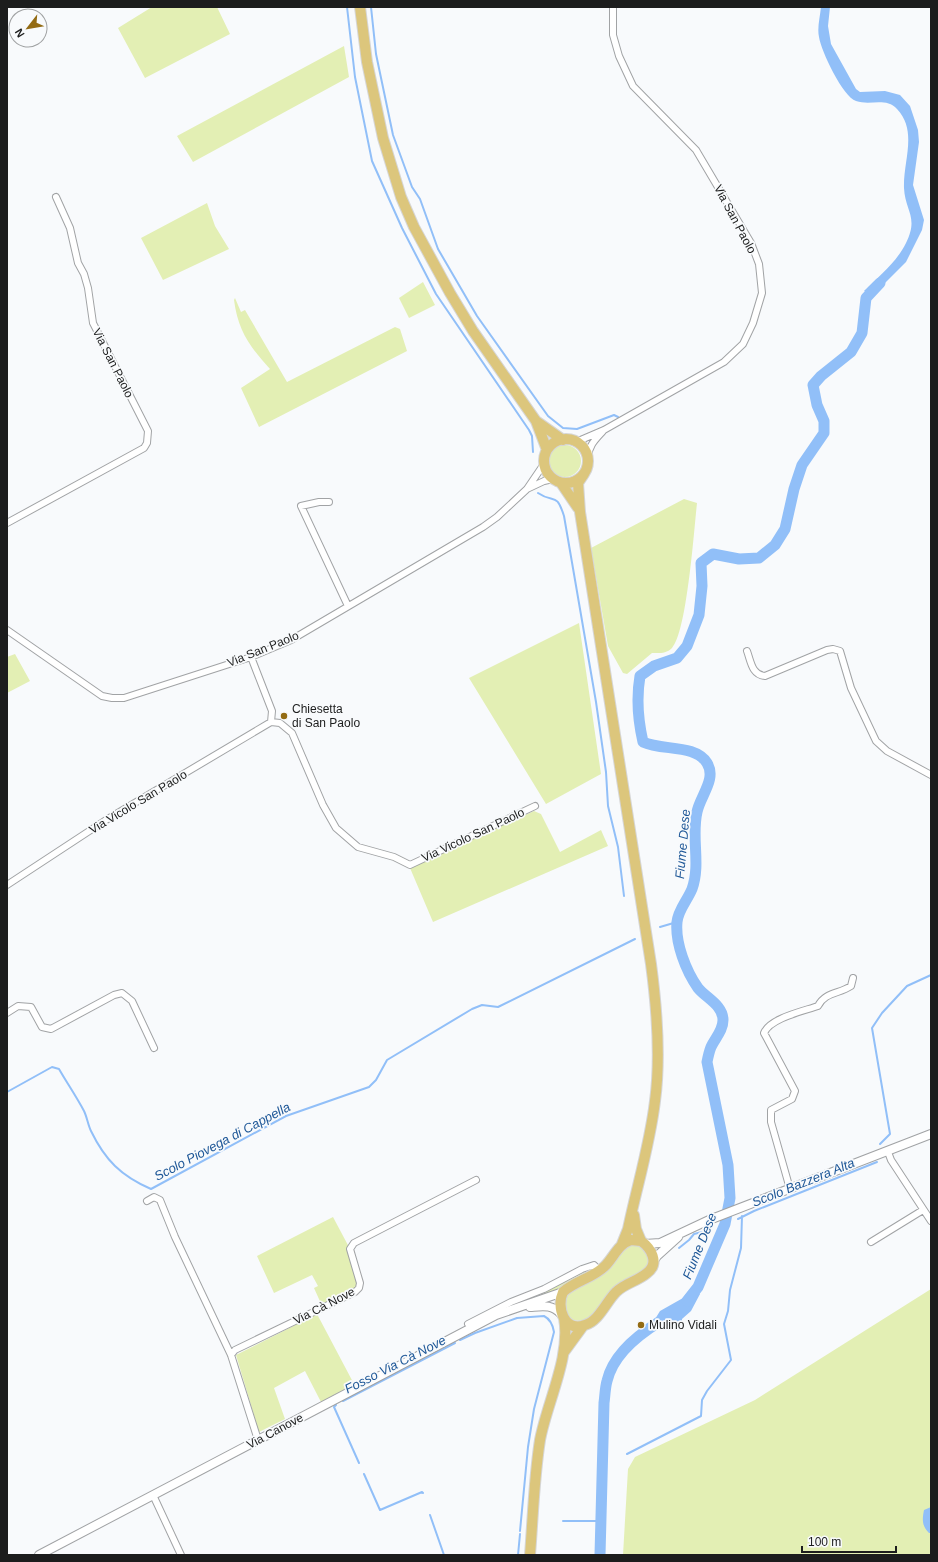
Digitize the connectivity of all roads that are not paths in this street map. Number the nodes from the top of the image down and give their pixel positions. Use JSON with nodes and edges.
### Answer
{"nodes":[{"id":1,"x":360,"y":7,"type":"edge"},
{"id":2,"x":613,"y":7,"type":"edge"},
{"id":3,"x":56,"y":197,"type":"dead end"},
{"id":4,"x":536,"y":421,"type":"junction"},
{"id":5,"x":604,"y":430,"type":"junction"},
{"id":6,"x":563,"y":440,"type":"junction"},
{"id":7,"x":576,"y":442,"type":"junction"},
{"id":8,"x":547,"y":450,"type":"junction"},
{"id":9,"x":588,"y":457,"type":"junction"},
{"id":10,"x":544,"y":464,"type":"junction"},
{"id":11,"x":584,"y":474,"type":"junction"},
{"id":12,"x":557,"y":481,"type":"junction"},
{"id":13,"x":527,"y":489,"type":"junction"},
{"id":14,"x":329,"y":502,"type":"dead end"},
{"id":15,"x":580,"y":512,"type":"junction"},
{"id":16,"x":7,"y":523,"type":"edge"},
{"id":17,"x":348,"y":606,"type":"junction"},
{"id":18,"x":7,"y":630,"type":"edge"},
{"id":19,"x":747,"y":651,"type":"dead end"},
{"id":20,"x":251,"y":657,"type":"junction"},
{"id":21,"x":271,"y":722,"type":"junction"},
{"id":22,"x":931,"y":775,"type":"edge"},
{"id":23,"x":535,"y":806,"type":"dead end"},
{"id":24,"x":7,"y":885,"type":"edge"},
{"id":25,"x":853,"y":978,"type":"dead end"},
{"id":26,"x":7,"y":1013,"type":"edge"},
{"id":27,"x":154,"y":1048,"type":"dead end"},
{"id":28,"x":931,"y":1134,"type":"edge"},
{"id":29,"x":888,"y":1152,"type":"junction"},
{"id":30,"x":476,"y":1180,"type":"dead end"},
{"id":31,"x":790,"y":1190,"type":"junction"},
{"id":32,"x":635,"y":1195,"type":"junction"},
{"id":33,"x":146,"y":1201,"type":"dead end"},
{"id":34,"x":923,"y":1210,"type":"junction"},
{"id":35,"x":931,"y":1221,"type":"edge"},
{"id":36,"x":688,"y":1229,"type":"junction"},
{"id":37,"x":643,"y":1242,"type":"junction"},
{"id":38,"x":871,"y":1242,"type":"dead end"},
{"id":39,"x":622,"y":1244,"type":"junction"},
{"id":40,"x":653,"y":1262,"type":"junction"},
{"id":41,"x":600,"y":1271,"type":"junction"},
{"id":42,"x":563,"y":1292,"type":"junction"},
{"id":43,"x":512,"y":1309,"type":"junction"},
{"id":44,"x":562,"y":1316,"type":"junction"},
{"id":45,"x":468,"y":1324,"type":"dead end"},
{"id":46,"x":583,"y":1326,"type":"junction"},
{"id":47,"x":563,"y":1354,"type":"junction"},
{"id":48,"x":231,"y":1355,"type":"junction"},
{"id":49,"x":258,"y":1440,"type":"junction"},
{"id":50,"x":152,"y":1494,"type":"junction"},
{"id":51,"x":39,"y":1555,"type":"edge"},
{"id":52,"x":181,"y":1555,"type":"edge"},
{"id":53,"x":530,"y":1555,"type":"edge"}],
"edges":[{"from":1,"to":4,"type":"main road"},
{"from":2,"to":5,"type":"street","name":"Via San Paolo"},
{"from":3,"to":16,"type":"street","name":"Via San Paolo"},
{"from":4,"to":6,"type":"main road"},
{"from":4,"to":8,"type":"main road"},
{"from":5,"to":7,"type":"street","name":"Via San Paolo"},
{"from":5,"to":9,"type":"street","name":"Via San Paolo"},
{"from":6,"to":7,"type":"main road"},
{"from":6,"to":8,"type":"main road"},
{"from":7,"to":9,"type":"main road"},
{"from":8,"to":10,"type":"main road"},
{"from":9,"to":11,"type":"main road"},
{"from":10,"to":12,"type":"main road"},
{"from":10,"to":13,"type":"street","name":"Via San Paolo"},
{"from":11,"to":12,"type":"main road"},
{"from":11,"to":15,"type":"main road"},
{"from":12,"to":13,"type":"street","name":"Via San Paolo"},
{"from":12,"to":15,"type":"main road"},
{"from":13,"to":17,"type":"street","name":"Via San Paolo"},
{"from":14,"to":17,"type":"street"},
{"from":15,"to":32,"type":"main road"},
{"from":17,"to":20,"type":"street","name":"Via San Paolo"},
{"from":18,"to":20,"type":"street","name":"Via San Paolo"},
{"from":19,"to":22,"type":"street"},
{"from":20,"to":21,"type":"street"},
{"from":21,"to":23,"type":"street","name":"Via Vicolo San Paolo"},
{"from":21,"to":24,"type":"street","name":"Via Vicolo San Paolo"},
{"from":25,"to":31,"type":"street"},
{"from":26,"to":27,"type":"street"},
{"from":28,"to":29,"type":"street"},
{"from":29,"to":31,"type":"street"},
{"from":29,"to":34,"type":"street"},
{"from":30,"to":48,"type":"street","name":"Via Cà Nove"},
{"from":31,"to":36,"type":"street"},
{"from":32,"to":37,"type":"main road"},
{"from":32,"to":39,"type":"main road"},
{"from":33,"to":48,"type":"street"},
{"from":34,"to":35,"type":"street"},
{"from":34,"to":38,"type":"street"},
{"from":36,"to":37,"type":"street"},
{"from":36,"to":40,"type":"street"},
{"from":37,"to":39,"type":"main road"},
{"from":37,"to":40,"type":"main road"},
{"from":39,"to":41,"type":"main road"},
{"from":40,"to":46,"type":"main road"},
{"from":41,"to":42,"type":"main road"},
{"from":41,"to":45,"type":"street"},
{"from":42,"to":43,"type":"street","name":"Via Canove"},
{"from":42,"to":44,"type":"main road"},
{"from":43,"to":44,"type":"street","name":"Via Canove"},
{"from":43,"to":49,"type":"street","name":"Via Canove"},
{"from":44,"to":46,"type":"main road"},
{"from":44,"to":47,"type":"main road"},
{"from":46,"to":47,"type":"main road"},
{"from":47,"to":53,"type":"main road"},
{"from":48,"to":49,"type":"street"},
{"from":49,"to":50,"type":"street","name":"Via Canove"},
{"from":50,"to":51,"type":"street","name":"Via Canove"},
{"from":50,"to":52,"type":"street"}]}
